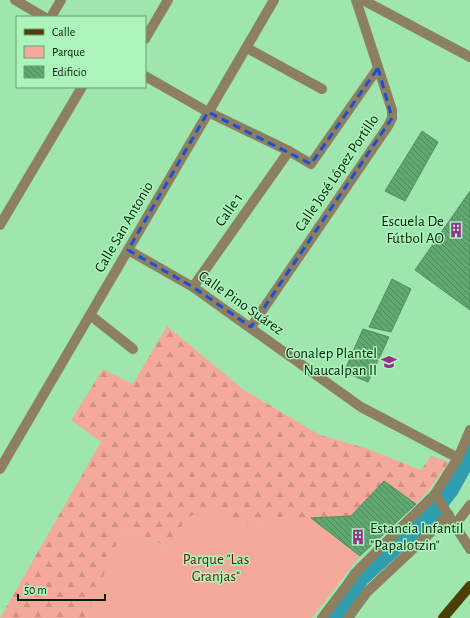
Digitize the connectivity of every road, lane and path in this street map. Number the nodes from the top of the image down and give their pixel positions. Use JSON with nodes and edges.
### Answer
{"nodes":[{"id":1,"x":15,"y":0,"type":"edge"},
{"id":2,"x":61,"y":0,"type":"edge"},
{"id":3,"x":168,"y":0,"type":"edge"},
{"id":4,"x":274,"y":0,"type":"edge"},
{"id":5,"x":356,"y":0,"type":"edge"},
{"id":6,"x":363,"y":0,"type":"edge"},
{"id":7,"x":42,"y":16,"type":"edge"},
{"id":8,"x":52,"y":16,"type":"edge"},
{"id":9,"x":146,"y":37,"type":"edge"},
{"id":10,"x":246,"y":48,"type":"junction"},
{"id":11,"x":470,"y":57,"type":"edge"},
{"id":12,"x":378,"y":68,"type":"junction"},
{"id":13,"x":146,"y":77,"type":"edge"},
{"id":14,"x":81,"y":88,"type":"edge"},
{"id":15,"x":322,"y":89,"type":"dead end"},
{"id":16,"x":208,"y":112,"type":"junction"},
{"id":17,"x":289,"y":151,"type":"junction"},
{"id":18,"x":0,"y":225,"type":"edge"},
{"id":19,"x":128,"y":250,"type":"junction"},
{"id":20,"x":192,"y":287,"type":"junction"},
{"id":21,"x":90,"y":315,"type":"junction"},
{"id":22,"x":251,"y":327,"type":"junction"},
{"id":23,"x":133,"y":349,"type":"dead end"},
{"id":24,"x":470,"y":430,"type":"edge"},
{"id":25,"x":458,"y":458,"type":"junction"},
{"id":26,"x":0,"y":469,"type":"edge"},
{"id":27,"x":435,"y":495,"type":"junction"},
{"id":28,"x":470,"y":505,"type":"edge"},
{"id":29,"x":449,"y":515,"type":"junction"},
{"id":30,"x":455,"y":525,"type":"junction"},
{"id":31,"x":470,"y":549,"type":"edge"},
{"id":32,"x":470,"y":586,"type":"edge"},
{"id":33,"x":322,"y":618,"type":"edge"},
{"id":34,"x":348,"y":618,"type":"edge"},
{"id":35,"x":443,"y":618,"type":"edge"}],
"edges":[{"from":1,"to":7,"type":"street"},
{"from":2,"to":8,"type":"street"},
{"from":3,"to":9,"type":"street"},
{"from":4,"to":10,"type":"street","name":"Calle San Antonio"},
{"from":5,"to":12,"type":"street","name":"Calle José López Portillo"},
{"from":6,"to":11,"type":"street"},
{"from":10,"to":15,"type":"street"},
{"from":10,"to":16,"type":"street","name":"Calle San Antonio"},
{"from":12,"to":17,"type":"street"},
{"from":12,"to":22,"type":"street","name":"Calle José López Portillo"},
{"from":13,"to":16,"type":"street"},
{"from":14,"to":18,"type":"street"},
{"from":16,"to":17,"type":"street"},
{"from":16,"to":19,"type":"street","name":"Calle San Antonio"},
{"from":17,"to":20,"type":"street","name":"Calle 1"},
{"from":19,"to":20,"type":"street","name":"Calle Pino Suárez"},
{"from":19,"to":21,"type":"street","name":"Calle San Antonio"},
{"from":20,"to":22,"type":"street","name":"Calle Pino Suárez"},
{"from":21,"to":23,"type":"street"},
{"from":21,"to":26,"type":"street","name":"Calle San Antonio"},
{"from":22,"to":25,"type":"street","name":"Calle Pino Suárez"},
{"from":24,"to":25,"type":"street"},
{"from":25,"to":27,"type":"street"},
{"from":27,"to":29,"type":"street"},
{"from":27,"to":33,"type":"street"},
{"from":28,"to":30,"type":"street"},
{"from":29,"to":30,"type":"street"},
{"from":29,"to":34,"type":"street"},
{"from":30,"to":31,"type":"street"},
{"from":32,"to":35,"type":"main road"}]}
